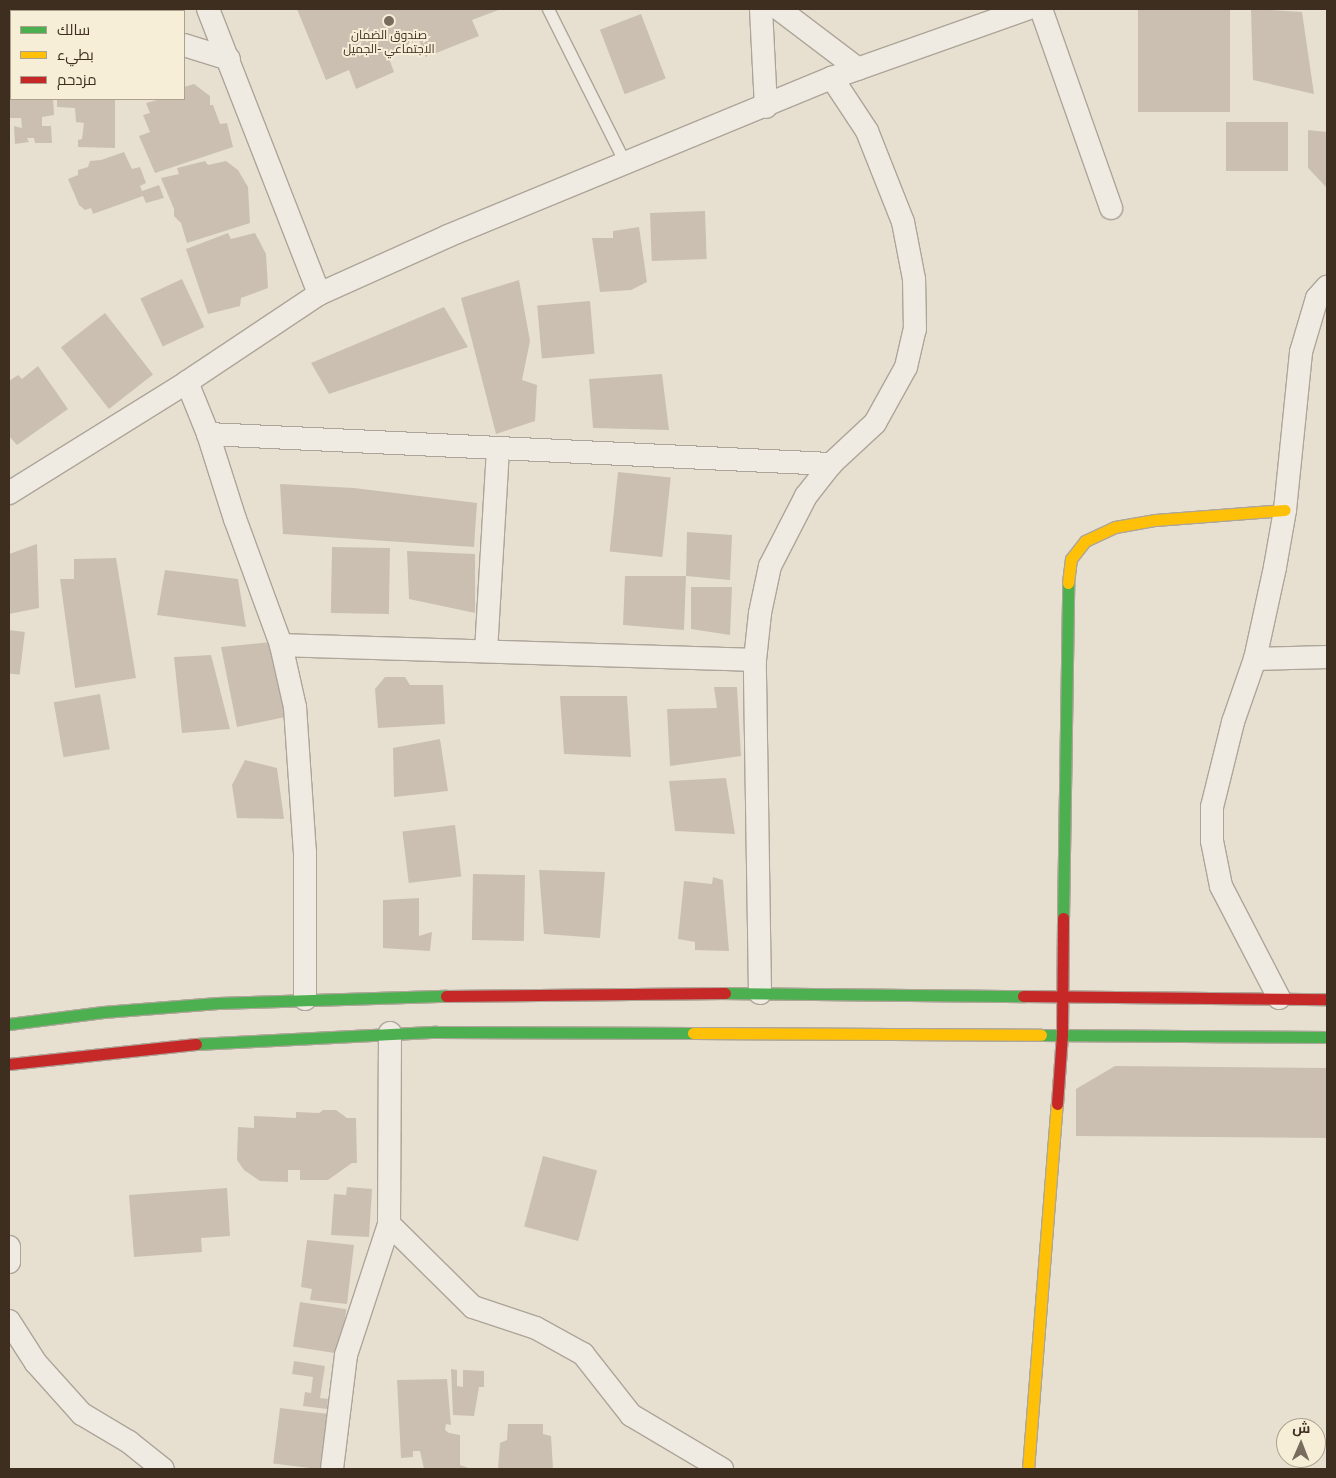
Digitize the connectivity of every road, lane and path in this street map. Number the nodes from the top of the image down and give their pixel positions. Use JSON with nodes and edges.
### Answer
{"nodes":[{"id":1,"x":208,"y":9,"type":"edge"},
{"id":2,"x":548,"y":9,"type":"edge"},
{"id":3,"x":761,"y":9,"type":"edge"},
{"id":4,"x":779,"y":9,"type":"edge"},
{"id":5,"x":1027,"y":9,"type":"edge"},
{"id":6,"x":1041,"y":9,"type":"edge"},
{"id":7,"x":185,"y":45,"type":"edge"},
{"id":8,"x":229,"y":59,"type":"junction"},
{"id":9,"x":858,"y":69,"type":"junction"},
{"id":10,"x":832,"y":78,"type":"junction"},
{"id":11,"x":766,"y":107,"type":"junction"},
{"id":12,"x":626,"y":164,"type":"junction"},
{"id":13,"x":1111,"y":208,"type":"dead end"},
{"id":14,"x":1327,"y":287,"type":"edge"},
{"id":15,"x":319,"y":294,"type":"junction"},
{"id":16,"x":187,"y":382,"type":"junction"},
{"id":17,"x":208,"y":434,"type":"junction"},
{"id":18,"x":498,"y":448,"type":"junction"},
{"id":19,"x":830,"y":464,"type":"junction"},
{"id":20,"x":9,"y":493,"type":"edge"},
{"id":21,"x":1285,"y":510,"type":"junction"},
{"id":22,"x":281,"y":645,"type":"junction"},
{"id":23,"x":486,"y":651,"type":"junction"},
{"id":24,"x":1327,"y":657,"type":"edge"},
{"id":25,"x":1255,"y":658,"type":"junction"},
{"id":26,"x":755,"y":660,"type":"junction"},
{"id":27,"x":760,"y":993,"type":"junction"},
{"id":28,"x":1064,"y":996,"type":"junction"},
{"id":29,"x":1279,"y":998,"type":"junction"},
{"id":30,"x":305,"y":999,"type":"junction"},
{"id":31,"x":1327,"y":999,"type":"edge"},
{"id":32,"x":9,"y":1024,"type":"edge"},
{"id":33,"x":390,"y":1033,"type":"junction"},
{"id":34,"x":1062,"y":1035,"type":"junction"},
{"id":35,"x":1327,"y":1037,"type":"edge"},
{"id":36,"x":9,"y":1064,"type":"edge"},
{"id":37,"x":389,"y":1224,"type":"junction"},
{"id":38,"x":9,"y":1247,"type":"edge"},
{"id":39,"x":9,"y":1262,"type":"edge"},
{"id":40,"x":9,"y":1321,"type":"edge"},
{"id":41,"x":163,"y":1469,"type":"edge"},
{"id":42,"x":332,"y":1469,"type":"edge"},
{"id":43,"x":722,"y":1469,"type":"edge"},
{"id":44,"x":1028,"y":1469,"type":"edge"}],
"edges":[{"from":1,"to":8,"type":"street"},
{"from":2,"to":12,"type":"lane"},
{"from":3,"to":11,"type":"street"},
{"from":4,"to":9,"type":"street"},
{"from":5,"to":9,"type":"street"},
{"from":6,"to":13,"type":"street"},
{"from":7,"to":8,"type":"street"},
{"from":8,"to":15,"type":"street"},
{"from":9,"to":10,"type":"street"},
{"from":10,"to":11,"type":"street"},
{"from":10,"to":19,"type":"street"},
{"from":11,"to":12,"type":"street"},
{"from":12,"to":15,"type":"street"},
{"from":14,"to":21,"type":"street"},
{"from":15,"to":16,"type":"street"},
{"from":16,"to":17,"type":"street"},
{"from":16,"to":20,"type":"street"},
{"from":17,"to":18,"type":"street"},
{"from":17,"to":22,"type":"street"},
{"from":18,"to":19,"type":"street"},
{"from":18,"to":23,"type":"street"},
{"from":19,"to":26,"type":"street"},
{"from":21,"to":25,"type":"street"},
{"from":21,"to":28,"type":"street"},
{"from":22,"to":23,"type":"street"},
{"from":22,"to":30,"type":"street"},
{"from":23,"to":26,"type":"street"},
{"from":24,"to":25,"type":"street"},
{"from":25,"to":29,"type":"street"},
{"from":26,"to":27,"type":"street"},
{"from":27,"to":28,"type":"street"},
{"from":27,"to":30,"type":"street"},
{"from":28,"to":29,"type":"street"},
{"from":28,"to":34,"type":"street"},
{"from":29,"to":31,"type":"street"},
{"from":30,"to":32,"type":"street"},
{"from":33,"to":34,"type":"street"},
{"from":33,"to":36,"type":"street"},
{"from":33,"to":37,"type":"street"},
{"from":34,"to":35,"type":"street"},
{"from":34,"to":44,"type":"street"},
{"from":37,"to":42,"type":"street"},
{"from":37,"to":43,"type":"street"},
{"from":38,"to":39,"type":"street"},
{"from":40,"to":41,"type":"street"}]}
